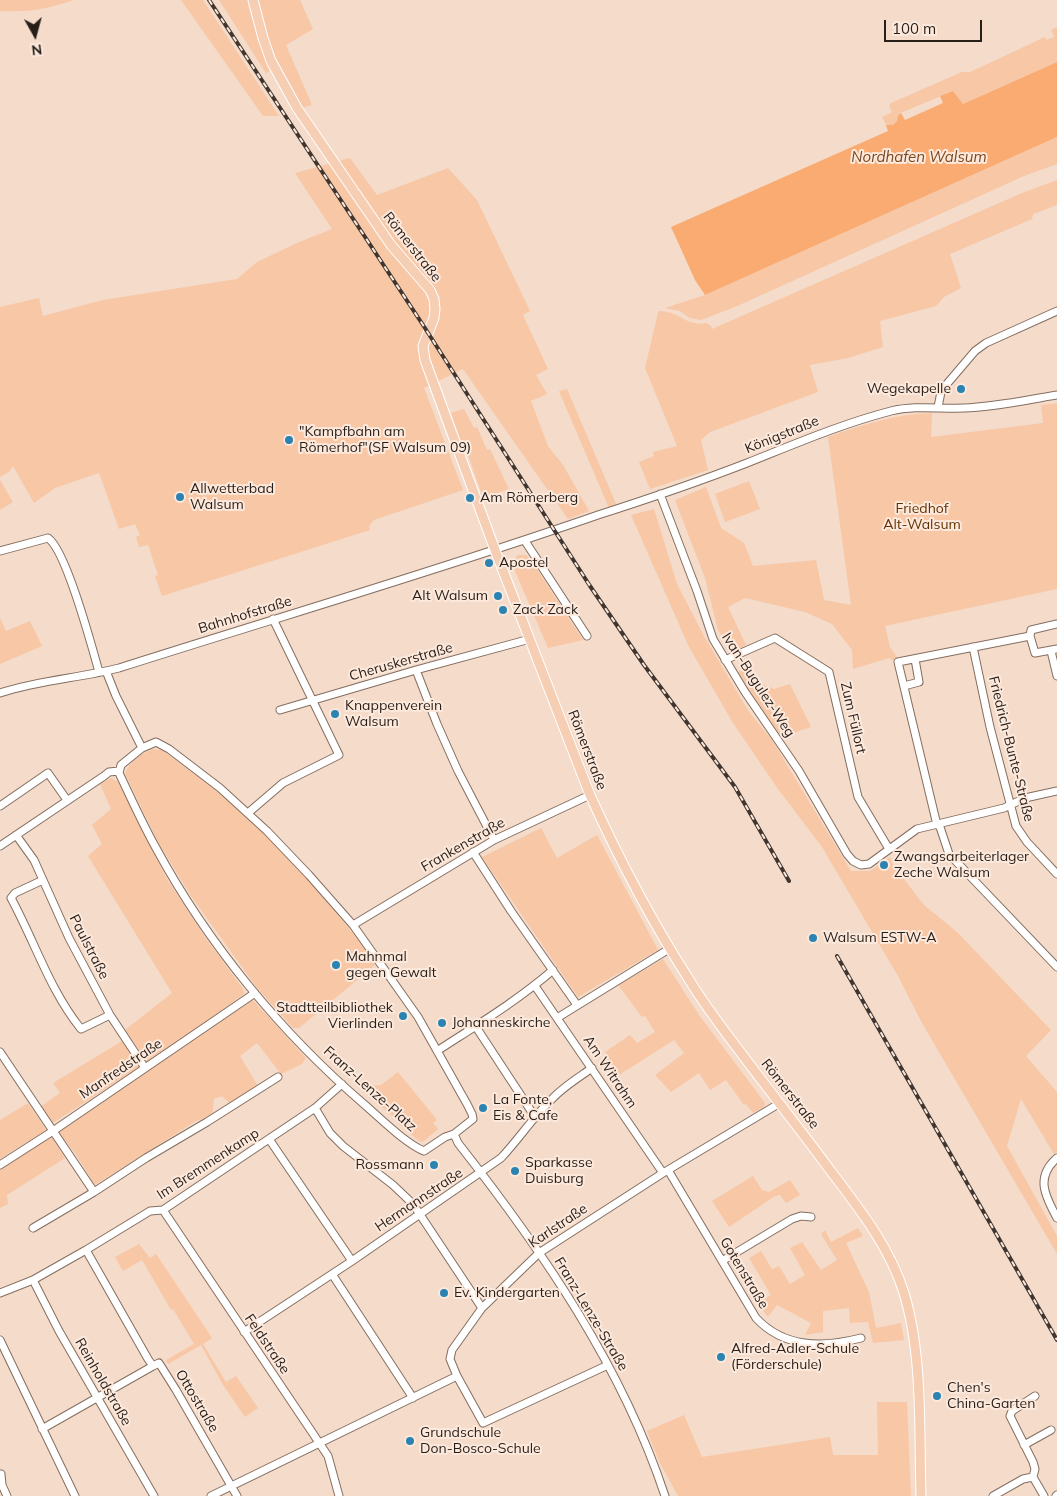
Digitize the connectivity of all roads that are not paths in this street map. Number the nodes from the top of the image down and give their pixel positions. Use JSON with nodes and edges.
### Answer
{"nodes":[{"id":1,"x":253,"y":0,"type":"edge"},
{"id":2,"x":1057,"y":312,"type":"edge"},
{"id":3,"x":1057,"y":395,"type":"edge"},
{"id":4,"x":938,"y":407,"type":"junction"},
{"id":5,"x":660,"y":494,"type":"junction"},
{"id":6,"x":525,"y":541,"type":"junction"},
{"id":7,"x":0,"y":550,"type":"edge"},
{"id":8,"x":495,"y":550,"type":"junction"},
{"id":9,"x":274,"y":619,"type":"junction"},
{"id":10,"x":1057,"y":624,"type":"edge"},
{"id":11,"x":587,"y":636,"type":"dead end"},
{"id":12,"x":1030,"y":636,"type":"junction"},
{"id":13,"x":530,"y":639,"type":"junction"},
{"id":14,"x":973,"y":647,"type":"junction"},
{"id":15,"x":1054,"y":650,"type":"edge"},
{"id":16,"x":915,"y":658,"type":"junction"},
{"id":17,"x":725,"y":660,"type":"junction"},
{"id":18,"x":416,"y":670,"type":"junction"},
{"id":19,"x":103,"y":672,"type":"junction"},
{"id":20,"x":1057,"y":676,"type":"edge"},
{"id":21,"x":904,"y":686,"type":"junction"},
{"id":22,"x":0,"y":693,"type":"edge"},
{"id":23,"x":312,"y":700,"type":"junction"},
{"id":24,"x":280,"y":710,"type":"dead end"},
{"id":25,"x":142,"y":748,"type":"junction"},
{"id":26,"x":119,"y":771,"type":"junction"},
{"id":27,"x":1057,"y":791,"type":"edge"},
{"id":28,"x":590,"y":795,"type":"junction"},
{"id":29,"x":67,"y":800,"type":"junction"},
{"id":30,"x":0,"y":806,"type":"edge"},
{"id":31,"x":1010,"y":806,"type":"junction"},
{"id":32,"x":248,"y":813,"type":"junction"},
{"id":33,"x":938,"y":824,"type":"junction"},
{"id":34,"x":16,"y":834,"type":"junction"},
{"id":35,"x":494,"y":840,"type":"junction"},
{"id":36,"x":0,"y":846,"type":"edge"},
{"id":37,"x":889,"y":848,"type":"junction"},
{"id":38,"x":473,"y":852,"type":"junction"},
{"id":39,"x":1057,"y":874,"type":"edge"},
{"id":40,"x":43,"y":880,"type":"junction"},
{"id":41,"x":353,"y":925,"type":"junction"},
{"id":42,"x":669,"y":949,"type":"junction"},
{"id":43,"x":1057,"y":967,"type":"edge"},
{"id":44,"x":553,"y":970,"type":"junction"},
{"id":45,"x":535,"y":986,"type":"junction"},
{"id":46,"x":255,"y":993,"type":"junction"},
{"id":47,"x":578,"y":1005,"type":"junction"},
{"id":48,"x":110,"y":1015,"type":"junction"},
{"id":49,"x":558,"y":1018,"type":"junction"},
{"id":50,"x":476,"y":1027,"type":"junction"},
{"id":51,"x":437,"y":1051,"type":"junction"},
{"id":52,"x":0,"y":1052,"type":"edge"},
{"id":53,"x":144,"y":1068,"type":"junction"},
{"id":54,"x":592,"y":1068,"type":"junction"},
{"id":55,"x":278,"y":1077,"type":"dead end"},
{"id":56,"x":342,"y":1084,"type":"junction"},
{"id":57,"x":780,"y":1103,"type":"junction"},
{"id":58,"x":315,"y":1108,"type":"junction"},
{"id":59,"x":535,"y":1117,"type":"junction"},
{"id":60,"x":52,"y":1131,"type":"junction"},
{"id":61,"x":454,"y":1134,"type":"junction"},
{"id":62,"x":269,"y":1139,"type":"junction"},
{"id":63,"x":1057,"y":1158,"type":"edge"},
{"id":64,"x":0,"y":1165,"type":"edge"},
{"id":65,"x":481,"y":1172,"type":"junction"},
{"id":66,"x":666,"y":1172,"type":"junction"},
{"id":67,"x":94,"y":1192,"type":"junction"},
{"id":68,"x":163,"y":1210,"type":"junction"},
{"id":69,"x":420,"y":1214,"type":"junction"},
{"id":70,"x":811,"y":1217,"type":"dead end"},
{"id":71,"x":1057,"y":1218,"type":"edge"},
{"id":72,"x":33,"y":1228,"type":"dead end"},
{"id":73,"x":86,"y":1250,"type":"junction"},
{"id":74,"x":539,"y":1253,"type":"junction"},
{"id":75,"x":352,"y":1261,"type":"junction"},
{"id":76,"x":722,"y":1261,"type":"junction"},
{"id":77,"x":332,"y":1274,"type":"junction"},
{"id":78,"x":33,"y":1280,"type":"junction"},
{"id":79,"x":0,"y":1293,"type":"edge"},
{"id":80,"x":482,"y":1308,"type":"junction"},
{"id":81,"x":244,"y":1332,"type":"junction"},
{"id":82,"x":861,"y":1338,"type":"dead end"},
{"id":83,"x":0,"y":1340,"type":"edge"},
{"id":84,"x":608,"y":1365,"type":"junction"},
{"id":85,"x":153,"y":1366,"type":"junction"},
{"id":86,"x":457,"y":1376,"type":"junction"},
{"id":87,"x":1035,"y":1396,"type":"dead end"},
{"id":88,"x":98,"y":1397,"type":"junction"},
{"id":89,"x":414,"y":1398,"type":"junction"},
{"id":90,"x":42,"y":1429,"type":"junction"},
{"id":91,"x":1051,"y":1430,"type":"dead end"},
{"id":92,"x":320,"y":1444,"type":"junction"},
{"id":93,"x":1024,"y":1445,"type":"junction"},
{"id":94,"x":1,"y":1474,"type":"edge"},
{"id":95,"x":1033,"y":1477,"type":"junction"},
{"id":96,"x":232,"y":1486,"type":"junction"},
{"id":97,"x":7,"y":1496,"type":"edge"},
{"id":98,"x":76,"y":1496,"type":"edge"},
{"id":99,"x":154,"y":1496,"type":"edge"},
{"id":100,"x":211,"y":1496,"type":"edge"},
{"id":101,"x":238,"y":1496,"type":"edge"},
{"id":102,"x":339,"y":1496,"type":"edge"},
{"id":103,"x":665,"y":1496,"type":"edge"},
{"id":104,"x":921,"y":1496,"type":"edge"},
{"id":105,"x":993,"y":1496,"type":"edge"},
{"id":106,"x":1044,"y":1496,"type":"edge"}],
"edges":[{"from":1,"to":8,"type":"main road","name":"Römerstraße"},
{"from":2,"to":4,"type":"street"},
{"from":3,"to":4,"type":"street","name":"Königstraße"},
{"from":4,"to":5,"type":"street","name":"Königstraße"},
{"from":5,"to":6,"type":"street","name":"Königstraße"},
{"from":5,"to":17,"type":"street","name":"Ivan-Bugulez-Weg"},
{"from":6,"to":8,"type":"street","name":"Königstraße"},
{"from":6,"to":11,"type":"street"},
{"from":7,"to":19,"type":"street"},
{"from":8,"to":9,"type":"street","name":"Bahnhofstraße"},
{"from":8,"to":13,"type":"main road","name":"Römerstraße"},
{"from":9,"to":19,"type":"street","name":"Bahnhofstraße"},
{"from":9,"to":23,"type":"street"},
{"from":10,"to":12,"type":"street"},
{"from":12,"to":14,"type":"street"},
{"from":12,"to":15,"type":"street"},
{"from":13,"to":18,"type":"street","name":"Cheruskerstraße"},
{"from":13,"to":28,"type":"main road","name":"Römerstraße"},
{"from":14,"to":16,"type":"street"},
{"from":14,"to":31,"type":"street","name":"Friedrich-Bunte-Straße"},
{"from":15,"to":20,"type":"street"},
{"from":16,"to":21,"type":"street"},
{"from":16,"to":21,"type":"street"},
{"from":17,"to":37,"type":"street","name":"Ivan-Bugulez-Weg"},
{"from":17,"to":37,"type":"street","name":"Zum Füllort"},
{"from":18,"to":23,"type":"street","name":"Cheruskerstraße"},
{"from":18,"to":35,"type":"street"},
{"from":19,"to":22,"type":"street","name":"Bahnhofstraße"},
{"from":19,"to":25,"type":"street"},
{"from":21,"to":33,"type":"street"},
{"from":23,"to":24,"type":"street","name":"Cheruskerstraße"},
{"from":23,"to":32,"type":"street"},
{"from":25,"to":26,"type":"street"},
{"from":25,"to":32,"type":"street","name":"Franz-Lenze-Platz"},
{"from":26,"to":29,"type":"street"},
{"from":26,"to":46,"type":"street","name":"Franz-Lenze-Platz"},
{"from":27,"to":31,"type":"street"},
{"from":28,"to":35,"type":"street","name":"Frankenstraße"},
{"from":28,"to":42,"type":"main road","name":"Römerstraße"},
{"from":29,"to":30,"type":"street"},
{"from":29,"to":34,"type":"street"},
{"from":31,"to":33,"type":"street"},
{"from":31,"to":39,"type":"street","name":"Friedrich-Bunte-Straße"},
{"from":32,"to":41,"type":"street","name":"Franz-Lenze-Platz"},
{"from":33,"to":37,"type":"street"},
{"from":33,"to":43,"type":"street"},
{"from":34,"to":36,"type":"street"},
{"from":34,"to":40,"type":"street","name":"Paulstraße"},
{"from":35,"to":38,"type":"street","name":"Frankenstraße"},
{"from":38,"to":41,"type":"street","name":"Frankenstraße"},
{"from":38,"to":44,"type":"street"},
{"from":40,"to":48,"type":"street","name":"Paulstraße"},
{"from":40,"to":48,"type":"street"},
{"from":41,"to":51,"type":"street","name":"Franz-Lenze-Platz"},
{"from":42,"to":47,"type":"street"},
{"from":42,"to":57,"type":"main road","name":"Römerstraße"},
{"from":44,"to":45,"type":"street"},
{"from":44,"to":47,"type":"street"},
{"from":45,"to":49,"type":"street","name":"Am Witrahm"},
{"from":45,"to":50,"type":"street"},
{"from":46,"to":53,"type":"street","name":"Manfredstraße"},
{"from":46,"to":56,"type":"street","name":"Franz-Lenze-Platz"},
{"from":47,"to":49,"type":"street"},
{"from":48,"to":53,"type":"street","name":"Paulstraße"},
{"from":49,"to":54,"type":"street","name":"Am Witrahm"},
{"from":50,"to":51,"type":"street"},
{"from":50,"to":59,"type":"street"},
{"from":51,"to":61,"type":"street","name":"Franz-Lenze-Platz"},
{"from":52,"to":60,"type":"street"},
{"from":53,"to":60,"type":"street","name":"Manfredstraße"},
{"from":54,"to":59,"type":"street","name":"Hermannstraße"},
{"from":54,"to":66,"type":"street","name":"Am Witrahm"},
{"from":55,"to":67,"type":"street"},
{"from":56,"to":58,"type":"street","name":"Im Bremmenkamp"},
{"from":56,"to":61,"type":"street","name":"Franz-Lenze-Platz"},
{"from":57,"to":66,"type":"street","name":"Karlstraße"},
{"from":57,"to":104,"type":"main road","name":"Römerstraße"},
{"from":58,"to":62,"type":"street","name":"Im Bremmenkamp"},
{"from":58,"to":69,"type":"street"},
{"from":59,"to":65,"type":"street","name":"Hermannstraße"},
{"from":60,"to":64,"type":"street","name":"Manfredstraße"},
{"from":60,"to":67,"type":"street"},
{"from":61,"to":65,"type":"street","name":"Franz-Lenze-Straße"},
{"from":62,"to":68,"type":"street","name":"Im Bremmenkamp"},
{"from":62,"to":75,"type":"street"},
{"from":63,"to":71,"type":"street"},
{"from":65,"to":69,"type":"street","name":"Hermannstraße"},
{"from":65,"to":74,"type":"street","name":"Franz-Lenze-Straße"},
{"from":66,"to":74,"type":"street","name":"Karlstraße"},
{"from":66,"to":76,"type":"street","name":"Gotenstraße"},
{"from":67,"to":72,"type":"street"},
{"from":68,"to":73,"type":"street","name":"Im Bremmenkamp"},
{"from":68,"to":81,"type":"street","name":"Feldstraße"},
{"from":69,"to":75,"type":"street","name":"Hermannstraße"},
{"from":69,"to":80,"type":"street"},
{"from":70,"to":76,"type":"street"},
{"from":73,"to":78,"type":"street","name":"Im Bremmenkamp"},
{"from":73,"to":85,"type":"street","name":"Ottostraße"},
{"from":74,"to":80,"type":"street","name":"Karlstraße"},
{"from":74,"to":84,"type":"street","name":"Franz-Lenze-Straße"},
{"from":75,"to":77,"type":"street","name":"Hermannstraße"},
{"from":76,"to":82,"type":"street","name":"Gotenstraße"},
{"from":77,"to":81,"type":"street","name":"Hermannstraße"},
{"from":77,"to":89,"type":"street"},
{"from":78,"to":79,"type":"street","name":"Im Bremmenkamp"},
{"from":78,"to":88,"type":"street","name":"Reinholdstraße"},
{"from":80,"to":86,"type":"street","name":"Karlstraße"},
{"from":81,"to":92,"type":"street","name":"Feldstraße"},
{"from":83,"to":90,"type":"street"},
{"from":84,"to":86,"type":"street","name":"Karlstraße"},
{"from":84,"to":103,"type":"street","name":"Franz-Lenze-Straße"},
{"from":85,"to":88,"type":"street"},
{"from":85,"to":96,"type":"street","name":"Ottostraße"},
{"from":86,"to":89,"type":"street"},
{"from":87,"to":93,"type":"street"},
{"from":88,"to":90,"type":"street"},
{"from":88,"to":99,"type":"street","name":"Reinholdstraße"},
{"from":89,"to":92,"type":"street"},
{"from":90,"to":98,"type":"street"},
{"from":91,"to":93,"type":"street"},
{"from":92,"to":96,"type":"street"},
{"from":92,"to":102,"type":"street","name":"Feldstraße"},
{"from":93,"to":95,"type":"street"},
{"from":94,"to":97,"type":"street"},
{"from":95,"to":105,"type":"street"},
{"from":95,"to":106,"type":"street"},
{"from":96,"to":100,"type":"street"},
{"from":96,"to":101,"type":"street","name":"Ottostraße"}]}
